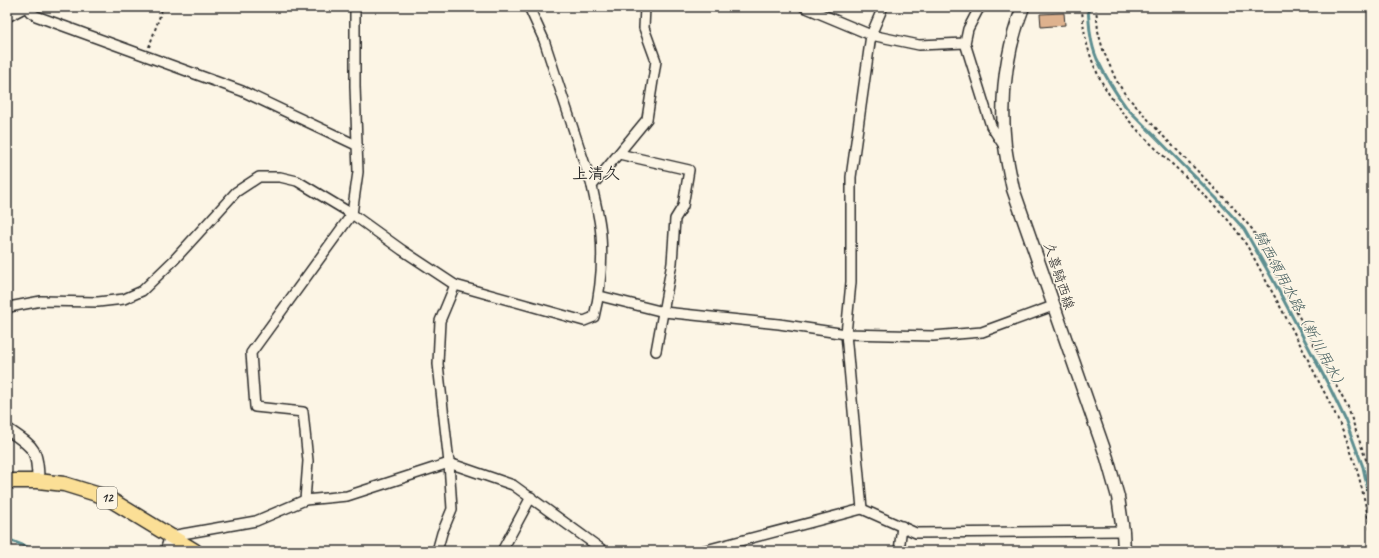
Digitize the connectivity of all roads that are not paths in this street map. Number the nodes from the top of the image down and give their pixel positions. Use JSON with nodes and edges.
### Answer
{"nodes":[{"id":1,"x":24,"y":7,"type":"edge"},
{"id":2,"x":27,"y":7,"type":"edge"},
{"id":3,"x":355,"y":7,"type":"edge"},
{"id":4,"x":529,"y":7,"type":"edge"},
{"id":5,"x":645,"y":7,"type":"edge"},
{"id":6,"x":804,"y":7,"type":"edge"},
{"id":7,"x":883,"y":7,"type":"edge"},
{"id":8,"x":981,"y":7,"type":"edge"},
{"id":9,"x":1023,"y":7,"type":"edge"},
{"id":10,"x":7,"y":16,"type":"edge"},
{"id":11,"x":871,"y":35,"type":"junction"},
{"id":12,"x":965,"y":44,"type":"junction"},
{"id":13,"x":356,"y":145,"type":"junction"},
{"id":14,"x":1005,"y":147,"type":"junction"},
{"id":15,"x":619,"y":154,"type":"junction"},
{"id":16,"x":592,"y":186,"type":"junction"},
{"id":17,"x":352,"y":214,"type":"junction"},
{"id":18,"x":455,"y":285,"type":"junction"},
{"id":19,"x":600,"y":296,"type":"junction"},
{"id":20,"x":1053,"y":306,"type":"junction"},
{"id":21,"x":8,"y":308,"type":"edge"},
{"id":22,"x":664,"y":312,"type":"junction"},
{"id":23,"x":846,"y":334,"type":"junction"},
{"id":24,"x":656,"y":351,"type":"dead end"},
{"id":25,"x":7,"y":429,"type":"edge"},
{"id":26,"x":449,"y":464,"type":"junction"},
{"id":27,"x":38,"y":481,"type":"junction"},
{"id":28,"x":7,"y":482,"type":"edge"},
{"id":29,"x":531,"y":497,"type":"junction"},
{"id":30,"x":306,"y":500,"type":"junction"},
{"id":31,"x":862,"y":509,"type":"junction"},
{"id":32,"x":902,"y":526,"type":"junction"},
{"id":33,"x":1123,"y":531,"type":"junction"},
{"id":34,"x":171,"y":536,"type":"junction"},
{"id":35,"x":166,"y":551,"type":"edge"},
{"id":36,"x":195,"y":551,"type":"edge"},
{"id":37,"x":437,"y":551,"type":"edge"},
{"id":38,"x":502,"y":551,"type":"edge"},
{"id":39,"x":604,"y":551,"type":"edge"},
{"id":40,"x":702,"y":551,"type":"edge"},
{"id":41,"x":899,"y":551,"type":"edge"},
{"id":42,"x":1124,"y":551,"type":"edge"}],
"edges":[{"from":1,"to":10,"type":"street"},
{"from":2,"to":13,"type":"street"},
{"from":3,"to":13,"type":"street"},
{"from":4,"to":16,"type":"street"},
{"from":5,"to":15,"type":"street"},
{"from":6,"to":11,"type":"street"},
{"from":7,"to":11,"type":"street"},
{"from":8,"to":12,"type":"street"},
{"from":9,"to":14,"type":"main road","name":"久喜騎西線"},
{"from":11,"to":12,"type":"street"},
{"from":11,"to":23,"type":"street"},
{"from":12,"to":14,"type":"street"},
{"from":13,"to":17,"type":"street"},
{"from":14,"to":20,"type":"main road","name":"久喜騎西線"},
{"from":15,"to":16,"type":"street"},
{"from":15,"to":22,"type":"street"},
{"from":16,"to":19,"type":"street"},
{"from":17,"to":18,"type":"street"},
{"from":17,"to":21,"type":"street"},
{"from":17,"to":30,"type":"street"},
{"from":18,"to":19,"type":"street"},
{"from":18,"to":26,"type":"street"},
{"from":19,"to":22,"type":"street"},
{"from":20,"to":23,"type":"street"},
{"from":20,"to":33,"type":"main road","name":"久喜騎西線"},
{"from":22,"to":23,"type":"street"},
{"from":22,"to":24,"type":"street"},
{"from":23,"to":31,"type":"street"},
{"from":25,"to":27,"type":"street"},
{"from":26,"to":29,"type":"street"},
{"from":26,"to":30,"type":"street"},
{"from":26,"to":37,"type":"street"},
{"from":27,"to":28,"type":"main road","number":"12"},
{"from":27,"to":34,"type":"main road","number":"12"},
{"from":29,"to":38,"type":"street"},
{"from":29,"to":39,"type":"street"},
{"from":30,"to":34,"type":"street"},
{"from":31,"to":32,"type":"street"},
{"from":31,"to":40,"type":"street"},
{"from":32,"to":33,"type":"street"},
{"from":32,"to":41,"type":"street"},
{"from":33,"to":42,"type":"main road","name":"久喜騎西線"},
{"from":34,"to":35,"type":"street"},
{"from":34,"to":36,"type":"main road","number":"12"}]}
